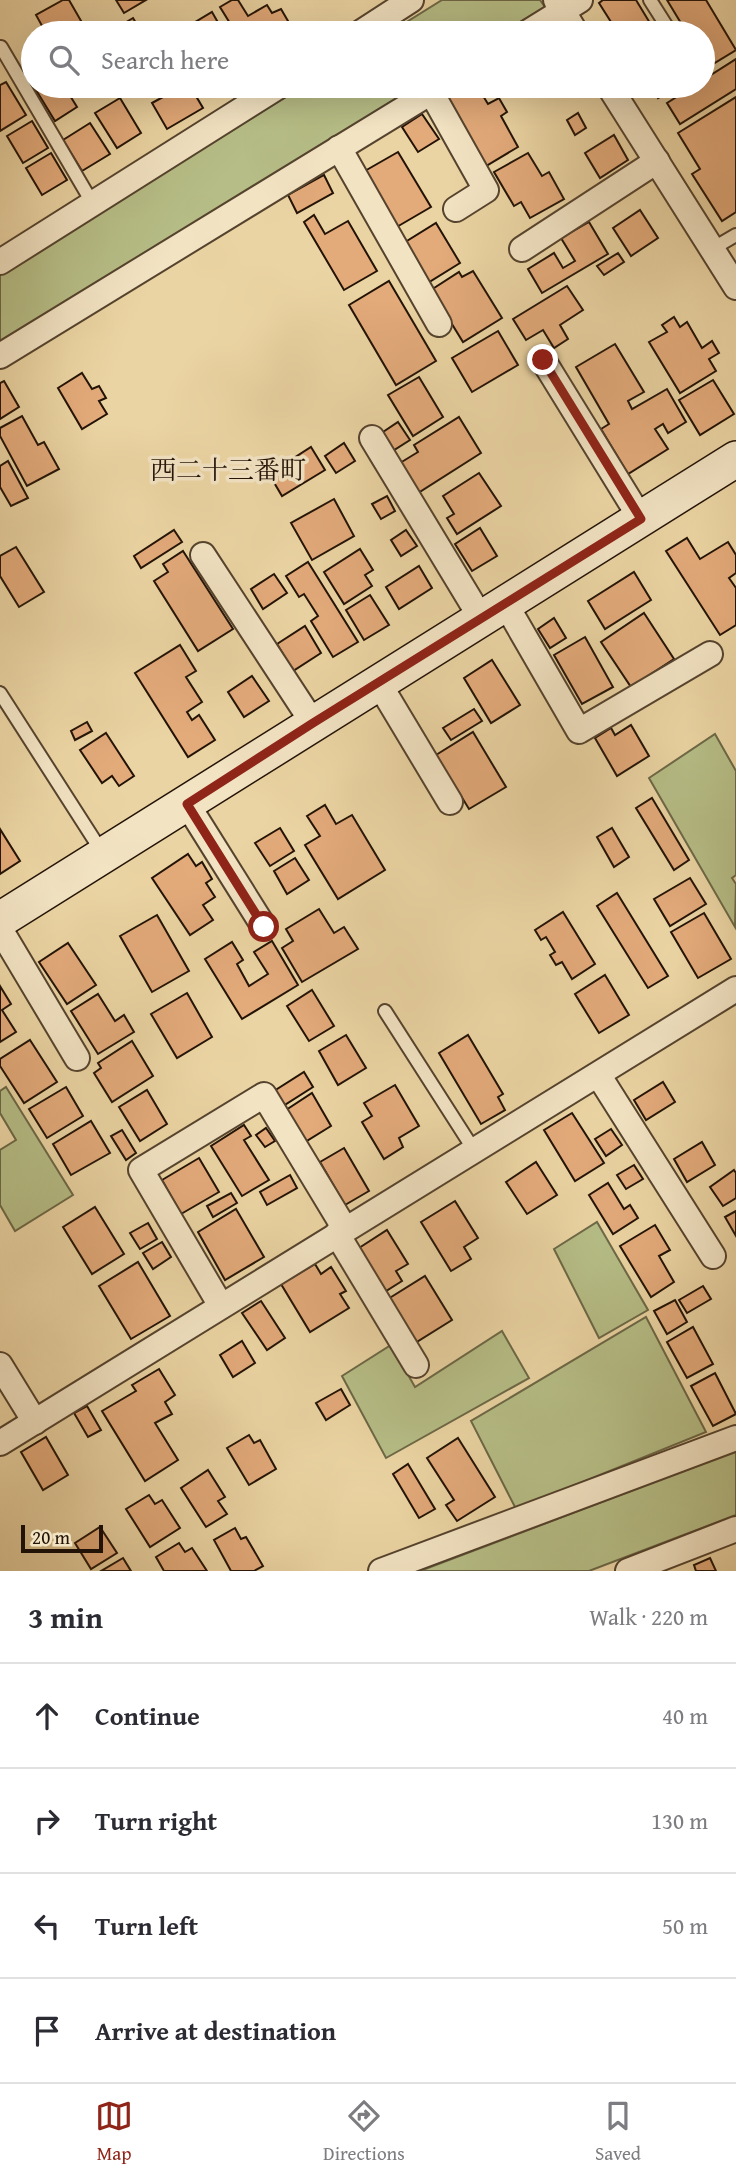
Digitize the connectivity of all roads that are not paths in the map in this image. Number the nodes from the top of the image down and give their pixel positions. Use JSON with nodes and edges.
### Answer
{"nodes":[{"id":1,"x":411,"y":0,"type":"edge"},
{"id":2,"x":650,"y":0,"type":"edge"},
{"id":3,"x":566,"y":4,"type":"edge"},
{"id":4,"x":379,"y":21,"type":"edge"},
{"id":5,"x":543,"y":21,"type":"edge"},
{"id":6,"x":572,"y":21,"type":"edge"},
{"id":7,"x":663,"y":21,"type":"edge"},
{"id":8,"x":1,"y":47,"type":"edge"},
{"id":9,"x":21,"y":81,"type":"edge"},
{"id":10,"x":31,"y":98,"type":"edge"},
{"id":11,"x":260,"y":98,"type":"edge"},
{"id":12,"x":421,"y":98,"type":"edge"},
{"id":13,"x":440,"y":98,"type":"edge"},
{"id":14,"x":617,"y":98,"type":"edge"},
{"id":15,"x":339,"y":148,"type":"junction"},
{"id":16,"x":657,"y":161,"type":"junction"},
{"id":17,"x":93,"y":204,"type":"junction"},
{"id":18,"x":456,"y":209,"type":"dead end"},
{"id":19,"x":736,"y":236,"type":"edge"},
{"id":20,"x":522,"y":249,"type":"dead end"},
{"id":21,"x":712,"y":250,"type":"junction"},
{"id":22,"x":0,"y":262,"type":"edge"},
{"id":23,"x":736,"y":287,"type":"edge"},
{"id":24,"x":439,"y":324,"type":"dead end"},
{"id":25,"x":0,"y":356,"type":"edge"},
{"id":26,"x":543,"y":360,"type":"dead end"},
{"id":27,"x":372,"y":438,"type":"dead end"},
{"id":28,"x":736,"y":459,"type":"edge"},
{"id":29,"x":641,"y":519,"type":"junction"},
{"id":30,"x":203,"y":555,"type":"dead end"},
{"id":31,"x":493,"y":610,"type":"junction"},
{"id":32,"x":710,"y":654,"type":"dead end"},
{"id":33,"x":378,"y":682,"type":"junction"},
{"id":34,"x":0,"y":693,"type":"edge"},
{"id":35,"x":313,"y":723,"type":"junction"},
{"id":36,"x":450,"y":802,"type":"dead end"},
{"id":37,"x":187,"y":804,"type":"junction"},
{"id":38,"x":104,"y":855,"type":"junction"},
{"id":39,"x":0,"y":920,"type":"edge"},
{"id":40,"x":264,"y":927,"type":"dead end"},
{"id":41,"x":0,"y":929,"type":"edge"},
{"id":42,"x":736,"y":989,"type":"edge"},
{"id":43,"x":385,"y":1011,"type":"dead end"},
{"id":44,"x":78,"y":1058,"type":"dead end"},
{"id":45,"x":599,"y":1076,"type":"junction"},
{"id":46,"x":474,"y":1150,"type":"junction"},
{"id":47,"x":341,"y":1231,"type":"junction"},
{"id":48,"x":713,"y":1256,"type":"dead end"},
{"id":49,"x":221,"y":1306,"type":"junction"},
{"id":50,"x":0,"y":1365,"type":"edge"},
{"id":51,"x":416,"y":1365,"type":"dead end"},
{"id":52,"x":35,"y":1422,"type":"junction"},
{"id":53,"x":736,"y":1438,"type":"edge"},
{"id":54,"x":0,"y":1443,"type":"edge"},
{"id":55,"x":736,"y":1529,"type":"edge"},
{"id":56,"x":640,"y":1569,"type":"edge"},
{"id":57,"x":381,"y":1571,"type":"edge"}],
"edges":[{"from":1,"to":4,"type":"street"},
{"from":2,"to":7,"type":"lane"},
{"from":3,"to":5,"type":"street"},
{"from":3,"to":6,"type":"street"},
{"from":8,"to":9,"type":"lane"},
{"from":10,"to":17,"type":"lane"},
{"from":11,"to":17,"type":"street"},
{"from":12,"to":15,"type":"street"},
{"from":13,"to":18,"type":"street"},
{"from":14,"to":16,"type":"street"},
{"from":15,"to":24,"type":"street"},
{"from":15,"to":25,"type":"street"},
{"from":16,"to":20,"type":"street"},
{"from":16,"to":21,"type":"street"},
{"from":17,"to":22,"type":"street"},
{"from":19,"to":21,"type":"lane"},
{"from":21,"to":23,"type":"street"},
{"from":26,"to":29,"type":"street"},
{"from":27,"to":31,"type":"street"},
{"from":28,"to":29,"type":"street"},
{"from":29,"to":31,"type":"street"},
{"from":30,"to":35,"type":"street"},
{"from":31,"to":32,"type":"street"},
{"from":31,"to":33,"type":"street"},
{"from":33,"to":35,"type":"street"},
{"from":33,"to":36,"type":"street"},
{"from":34,"to":38,"type":"lane"},
{"from":35,"to":37,"type":"street"},
{"from":37,"to":38,"type":"street"},
{"from":37,"to":40,"type":"street"},
{"from":38,"to":39,"type":"street"},
{"from":41,"to":44,"type":"street"},
{"from":42,"to":45,"type":"street"},
{"from":43,"to":46,"type":"lane"},
{"from":45,"to":46,"type":"street"},
{"from":45,"to":48,"type":"street"},
{"from":46,"to":47,"type":"street"},
{"from":47,"to":49,"type":"street"},
{"from":47,"to":49,"type":"street"},
{"from":47,"to":51,"type":"street"},
{"from":49,"to":52,"type":"street"},
{"from":50,"to":52,"type":"street"},
{"from":52,"to":54,"type":"street"},
{"from":53,"to":57,"type":"street"},
{"from":55,"to":56,"type":"street"}]}
